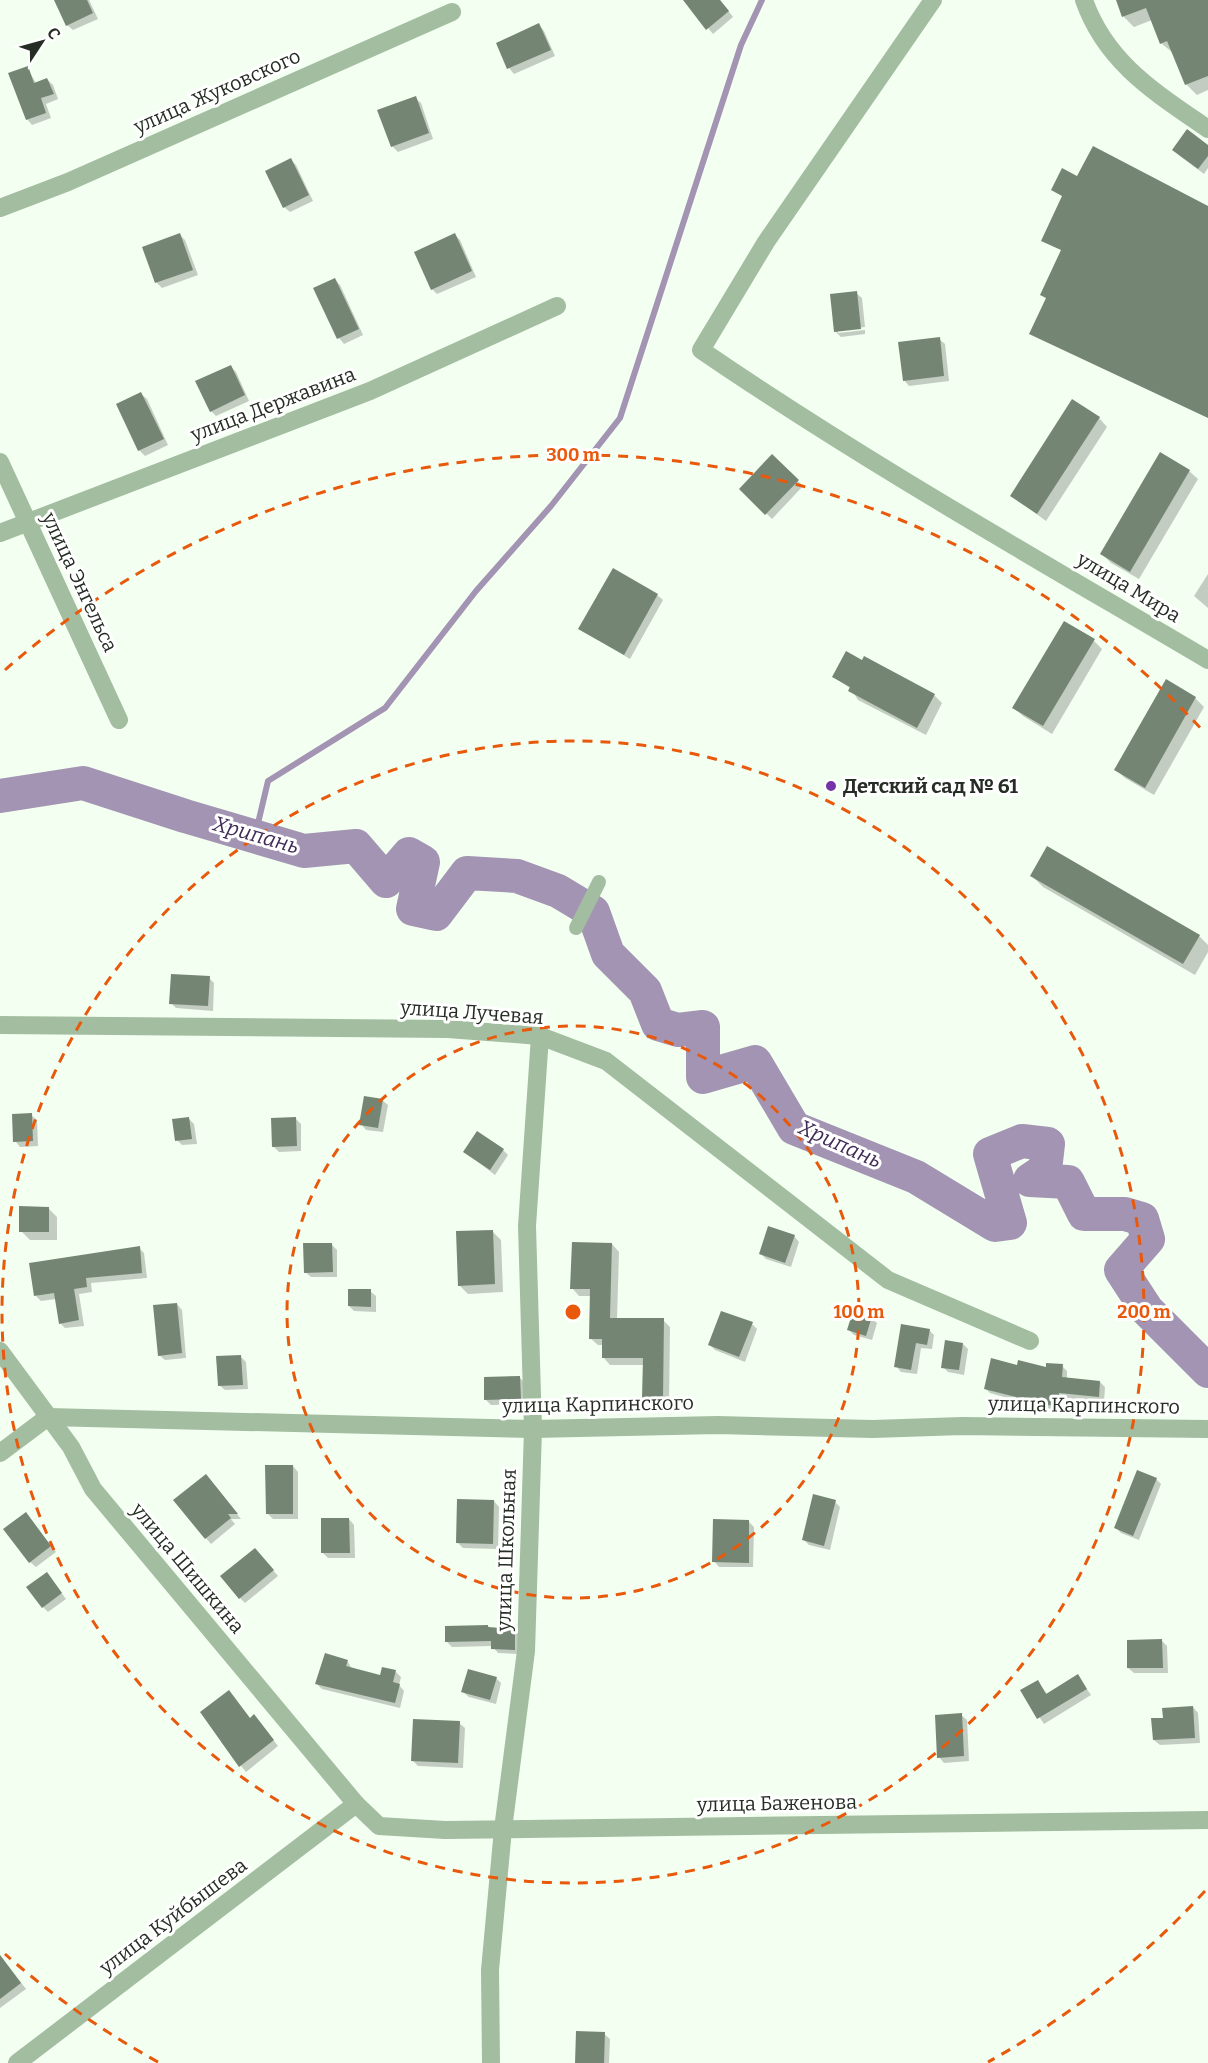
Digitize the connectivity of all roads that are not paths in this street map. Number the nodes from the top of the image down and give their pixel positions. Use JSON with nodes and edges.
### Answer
{"nodes":[{"id":1,"x":933,"y":0,"type":"edge"},
{"id":2,"x":1084,"y":0,"type":"edge"},
{"id":3,"x":452,"y":12,"type":"dead end"},
{"id":4,"x":1208,"y":129,"type":"edge"},
{"id":5,"x":0,"y":208,"type":"edge"},
{"id":6,"x":557,"y":306,"type":"dead end"},
{"id":7,"x":0,"y":462,"type":"edge"},
{"id":8,"x":27,"y":521,"type":"junction"},
{"id":9,"x":0,"y":533,"type":"edge"},
{"id":10,"x":1208,"y":660,"type":"edge"},
{"id":11,"x":119,"y":720,"type":"dead end"},
{"id":12,"x":599,"y":882,"type":"dead end"},
{"id":13,"x":576,"y":928,"type":"dead end"},
{"id":14,"x":0,"y":1025,"type":"edge"},
{"id":15,"x":540,"y":1036,"type":"junction"},
{"id":16,"x":1030,"y":1341,"type":"dead end"},
{"id":17,"x":0,"y":1351,"type":"edge"},
{"id":18,"x":48,"y":1417,"type":"junction"},
{"id":19,"x":533,"y":1429,"type":"junction"},
{"id":20,"x":1208,"y":1429,"type":"edge"},
{"id":21,"x":0,"y":1453,"type":"edge"},
{"id":22,"x":356,"y":1804,"type":"junction"},
{"id":23,"x":1208,"y":1820,"type":"edge"},
{"id":24,"x":502,"y":1829,"type":"junction"},
{"id":25,"x":17,"y":2063,"type":"edge"},
{"id":26,"x":491,"y":2063,"type":"edge"}],
"edges":[{"from":1,"to":10,"type":"street","name":"улица Мира"},
{"from":2,"to":4,"type":"street"},
{"from":3,"to":5,"type":"street","name":"улица Жуковского"},
{"from":6,"to":8,"type":"street","name":"улица Державина"},
{"from":7,"to":8,"type":"street","name":"улица Энгельса"},
{"from":8,"to":9,"type":"street","name":"улица Державина"},
{"from":8,"to":11,"type":"street","name":"улица Энгельса"},
{"from":12,"to":13,"type":"street"},
{"from":14,"to":15,"type":"street","name":"улица Лучевая"},
{"from":15,"to":16,"type":"street","name":"улица Лучевая"},
{"from":15,"to":19,"type":"street","name":"улица Школьная"},
{"from":17,"to":18,"type":"street","name":"улица Шишкина"},
{"from":18,"to":19,"type":"street","name":"улица Карпинского"},
{"from":18,"to":21,"type":"street"},
{"from":18,"to":22,"type":"street","name":"улица Шишкина"},
{"from":19,"to":20,"type":"street","name":"улица Карпинского"},
{"from":19,"to":24,"type":"street","name":"улица Школьная"},
{"from":22,"to":24,"type":"street","name":"улица Баженова"},
{"from":22,"to":25,"type":"street","name":"улица Куйбышева"},
{"from":23,"to":24,"type":"street","name":"улица Баженова"},
{"from":24,"to":26,"type":"street","name":"улица Школьная"}]}
